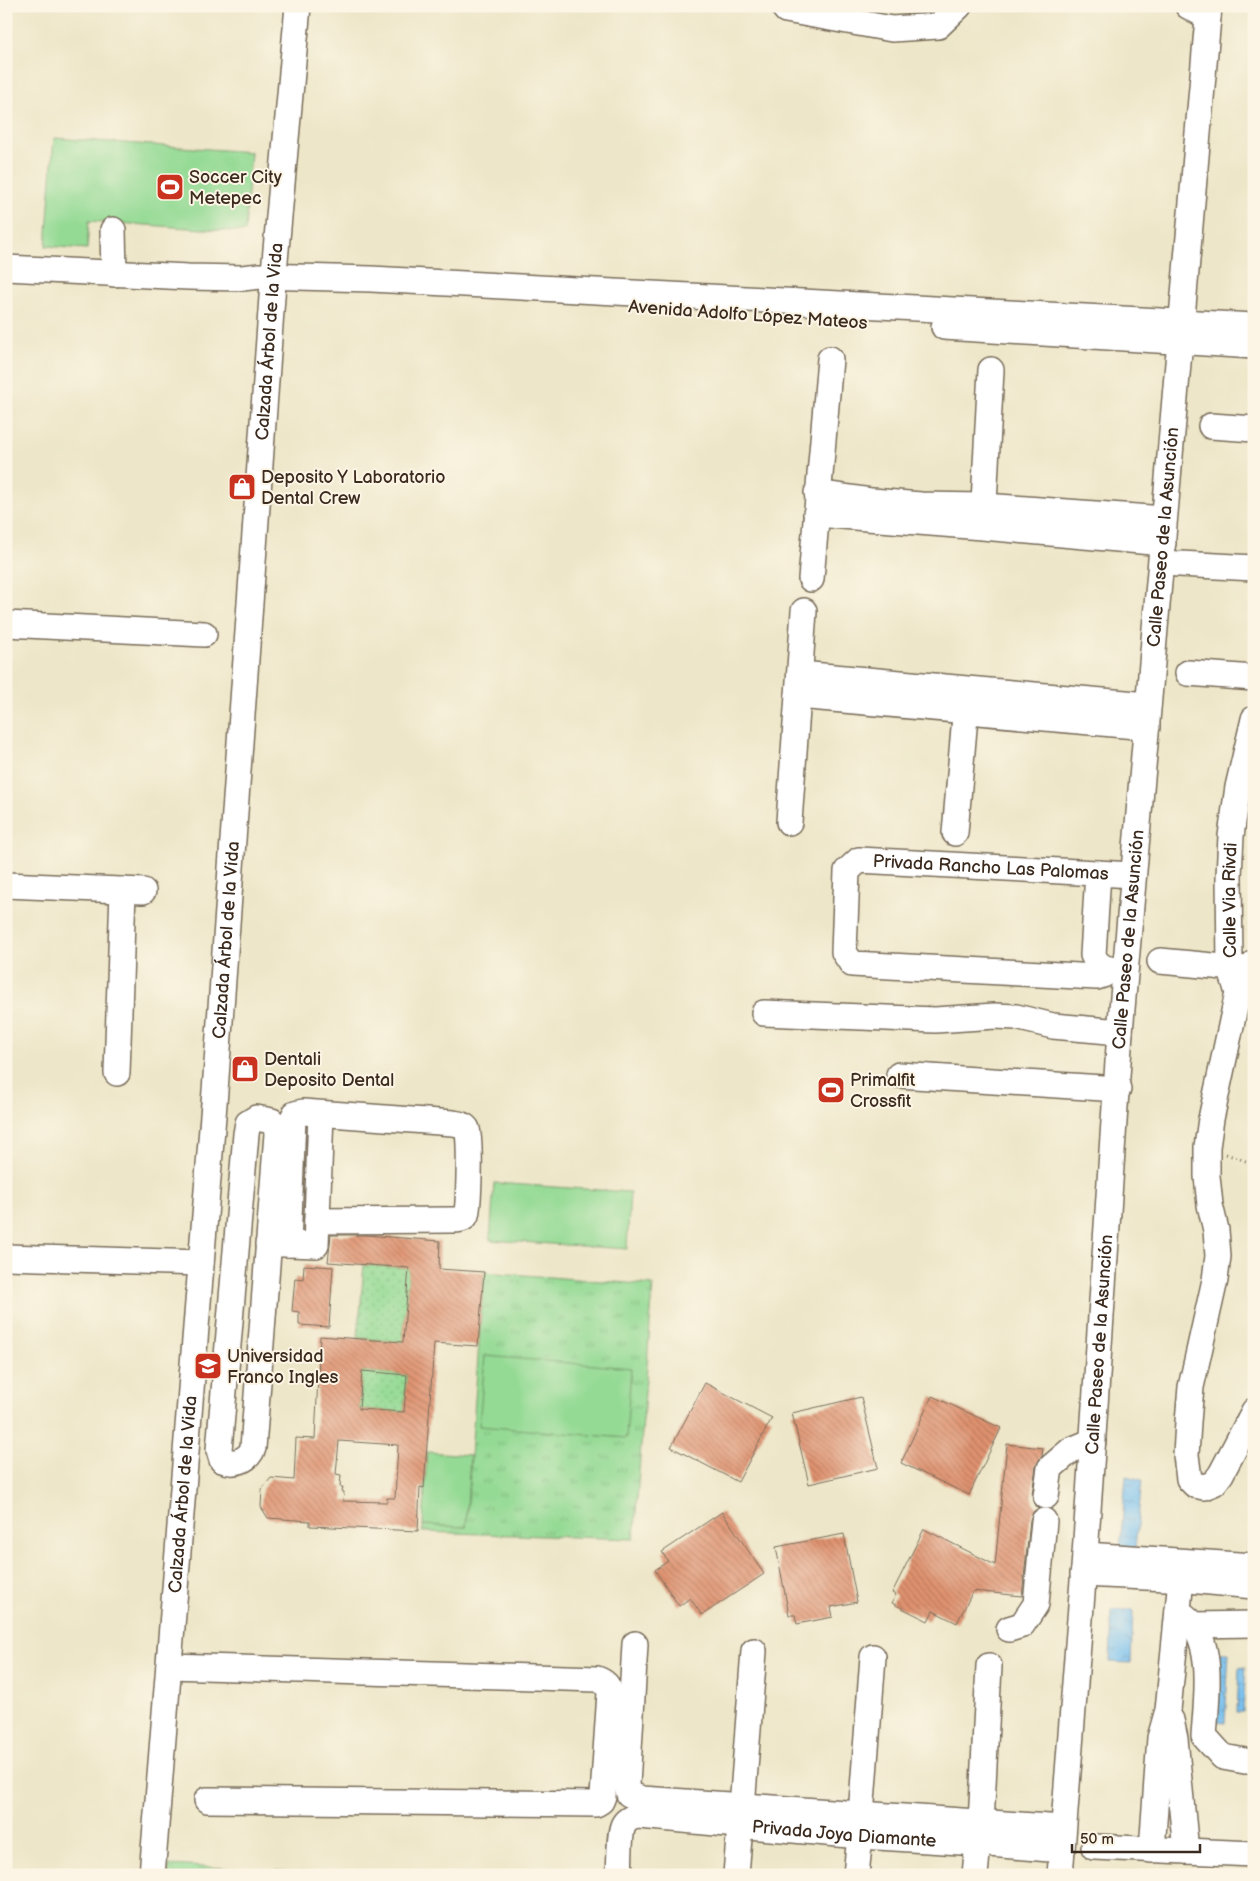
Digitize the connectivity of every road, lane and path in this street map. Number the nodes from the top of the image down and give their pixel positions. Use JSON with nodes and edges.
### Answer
{"nodes":[{"id":1,"x":298,"y":6,"type":"edge"},
{"id":2,"x":783,"y":6,"type":"edge"},
{"id":3,"x":959,"y":6,"type":"edge"},
{"id":4,"x":1202,"y":10,"type":"edge"},
{"id":5,"x":113,"y":230,"type":"dead end"},
{"id":6,"x":6,"y":268,"type":"edge"},
{"id":7,"x":114,"y":274,"type":"junction"},
{"id":8,"x":274,"y":280,"type":"junction"},
{"id":9,"x":1254,"y":326,"type":"edge"},
{"id":10,"x":1181,"y":332,"type":"junction"},
{"id":11,"x":1254,"y":346,"type":"edge"},
{"id":12,"x":830,"y":359,"type":"dead end"},
{"id":13,"x":991,"y":370,"type":"dead end"},
{"id":14,"x":1211,"y":426,"type":"dead end"},
{"id":15,"x":1254,"y":428,"type":"edge"},
{"id":16,"x":816,"y":504,"type":"junction"},
{"id":17,"x":983,"y":516,"type":"junction"},
{"id":18,"x":1163,"y":542,"type":"junction"},
{"id":19,"x":1254,"y":568,"type":"edge"},
{"id":20,"x":811,"y":579,"type":"dead end"},
{"id":21,"x":804,"y":611,"type":"dead end"},
{"id":22,"x":6,"y":624,"type":"edge"},
{"id":23,"x":204,"y":634,"type":"dead end"},
{"id":24,"x":1188,"y":673,"type":"dead end"},
{"id":25,"x":1254,"y":678,"type":"edge"},
{"id":26,"x":799,"y":685,"type":"junction"},
{"id":27,"x":967,"y":700,"type":"junction"},
{"id":28,"x":1147,"y":716,"type":"junction"},
{"id":29,"x":1254,"y":719,"type":"edge"},
{"id":30,"x":789,"y":822,"type":"dead end"},
{"id":31,"x":955,"y":833,"type":"dead end"},
{"id":32,"x":1098,"y":873,"type":"junction"},
{"id":33,"x":1133,"y":875,"type":"junction"},
{"id":34,"x":6,"y":885,"type":"edge"},
{"id":35,"x":1160,"y":961,"type":"dead end"},
{"id":36,"x":1247,"y":968,"type":"edge"},
{"id":37,"x":1118,"y":970,"type":"junction"},
{"id":38,"x":764,"y":1013,"type":"dead end"},
{"id":39,"x":1120,"y":1032,"type":"junction"},
{"id":40,"x":117,"y":1073,"type":"dead end"},
{"id":41,"x":899,"y":1074,"type":"dead end"},
{"id":42,"x":1118,"y":1089,"type":"junction"},
{"id":43,"x":321,"y":1114,"type":"junction"},
{"id":44,"x":1207,"y":1147,"type":"junction"},
{"id":45,"x":1254,"y":1164,"type":"edge"},
{"id":46,"x":317,"y":1221,"type":"junction"},
{"id":47,"x":278,"y":1244,"type":"junction"},
{"id":48,"x":6,"y":1257,"type":"edge"},
{"id":49,"x":202,"y":1263,"type":"junction"},
{"id":50,"x":198,"y":1300,"type":"junction"},
{"id":51,"x":231,"y":1301,"type":"junction"},
{"id":52,"x":263,"y":1302,"type":"junction"},
{"id":53,"x":1254,"y":1411,"type":"edge"},
{"id":54,"x":1093,"y":1440,"type":"junction"},
{"id":55,"x":1046,"y":1496,"type":"dead end"},
{"id":56,"x":1044,"y":1521,"type":"dead end"},
{"id":57,"x":1084,"y":1564,"type":"junction"},
{"id":58,"x":1254,"y":1566,"type":"edge"},
{"id":59,"x":1207,"y":1572,"type":"junction"},
{"id":60,"x":1181,"y":1579,"type":"junction"},
{"id":61,"x":1254,"y":1586,"type":"edge"},
{"id":62,"x":1186,"y":1618,"type":"junction"},
{"id":63,"x":1254,"y":1624,"type":"edge"},
{"id":64,"x":1009,"y":1629,"type":"dead end"},
{"id":65,"x":635,"y":1644,"type":"dead end"},
{"id":66,"x":754,"y":1651,"type":"dead end"},
{"id":67,"x":873,"y":1657,"type":"dead end"},
{"id":68,"x":169,"y":1666,"type":"junction"},
{"id":69,"x":990,"y":1666,"type":"dead end"},
{"id":70,"x":1168,"y":1710,"type":"junction"},
{"id":71,"x":1244,"y":1761,"type":"dead end"},
{"id":72,"x":207,"y":1800,"type":"dead end"},
{"id":73,"x":741,"y":1816,"type":"junction"},
{"id":74,"x":860,"y":1826,"type":"junction"},
{"id":75,"x":979,"y":1833,"type":"junction"},
{"id":76,"x":1062,"y":1839,"type":"junction"},
{"id":77,"x":1094,"y":1847,"type":"dead end"},
{"id":78,"x":1152,"y":1850,"type":"junction"},
{"id":79,"x":1186,"y":1851,"type":"junction"},
{"id":80,"x":1254,"y":1854,"type":"edge"},
{"id":81,"x":152,"y":1875,"type":"edge"},
{"id":82,"x":619,"y":1875,"type":"edge"},
{"id":83,"x":736,"y":1875,"type":"edge"},
{"id":84,"x":856,"y":1875,"type":"edge"},
{"id":85,"x":975,"y":1875,"type":"edge"},
{"id":86,"x":1060,"y":1875,"type":"edge"}],
"edges":[{"from":1,"to":8,"type":"street","name":"Calzada Árbol de la Vida"},
{"from":2,"to":3,"type":"street"},
{"from":4,"to":10,"type":"street","name":"Calle Paseo de la Asunción"},
{"from":5,"to":7,"type":"street"},
{"from":6,"to":7,"type":"street","name":"Avenida Adolfo López Mateos"},
{"from":7,"to":8,"type":"street","name":"Avenida Adolfo López Mateos"},
{"from":8,"to":10,"type":"street","name":"Avenida Adolfo López Mateos"},
{"from":8,"to":49,"type":"street","name":"Calzada Árbol de la Vida"},
{"from":9,"to":10,"type":"street","name":"Avenida Adolfo López Mateos"},
{"from":10,"to":11,"type":"street","name":"Avenida Adolfo López Mateos"},
{"from":10,"to":18,"type":"street","name":"Calle Paseo de la Asunción"},
{"from":12,"to":16,"type":"street"},
{"from":13,"to":17,"type":"street"},
{"from":14,"to":15,"type":"street"},
{"from":16,"to":17,"type":"street"},
{"from":16,"to":20,"type":"street"},
{"from":17,"to":18,"type":"street"},
{"from":18,"to":19,"type":"street"},
{"from":18,"to":28,"type":"street","name":"Calle Paseo de la Asunción"},
{"from":21,"to":26,"type":"street"},
{"from":22,"to":23,"type":"street"},
{"from":24,"to":25,"type":"street"},
{"from":26,"to":27,"type":"street"},
{"from":26,"to":30,"type":"street"},
{"from":27,"to":28,"type":"street"},
{"from":27,"to":31,"type":"street"},
{"from":28,"to":33,"type":"street","name":"Calle Paseo de la Asunción"},
{"from":29,"to":36,"type":"street","name":"Calle Via Rivdi"},
{"from":32,"to":33,"type":"street","name":"Privada Rancho Las Palomas"},
{"from":32,"to":37,"type":"street"},
{"from":32,"to":37,"type":"street","name":"Privada Rancho Las Palomas"},
{"from":33,"to":37,"type":"street","name":"Calle Paseo de la Asunción"},
{"from":34,"to":40,"type":"street"},
{"from":35,"to":36,"type":"street"},
{"from":36,"to":44,"type":"street","name":"Calle Via Rivdi"},
{"from":37,"to":39,"type":"street","name":"Calle Paseo de la Asunción"},
{"from":38,"to":39,"type":"street"},
{"from":39,"to":42,"type":"street","name":"Calle Paseo de la Asunción"},
{"from":41,"to":42,"type":"street"},
{"from":42,"to":54,"type":"street","name":"Calle Paseo de la Asunción"},
{"from":43,"to":46,"type":"street"},
{"from":43,"to":46,"type":"street"},
{"from":43,"to":47,"type":"street"},
{"from":44,"to":45,"type":"path"},
{"from":44,"to":53,"type":"street","name":"Calle Via Rivdi"},
{"from":46,"to":47,"type":"street"},
{"from":47,"to":51,"type":"street"},
{"from":47,"to":52,"type":"street"},
{"from":48,"to":49,"type":"street"},
{"from":49,"to":50,"type":"street","name":"Calzada Árbol de la Vida"},
{"from":50,"to":51,"type":"street"},
{"from":50,"to":68,"type":"street","name":"Calzada Árbol de la Vida"},
{"from":51,"to":52,"type":"street"},
{"from":51,"to":52,"type":"street"},
{"from":54,"to":55,"type":"street"},
{"from":54,"to":57,"type":"street","name":"Calle Paseo de la Asunción"},
{"from":56,"to":64,"type":"street"},
{"from":57,"to":59,"type":"street"},
{"from":57,"to":60,"type":"street"},
{"from":57,"to":76,"type":"street","name":"Calle Paseo de la Asunción"},
{"from":58,"to":59,"type":"street"},
{"from":59,"to":60,"type":"street"},
{"from":59,"to":61,"type":"street"},
{"from":60,"to":62,"type":"street"},
{"from":62,"to":63,"type":"street"},
{"from":62,"to":70,"type":"street"},
{"from":62,"to":71,"type":"street"},
{"from":65,"to":73,"type":"street","name":"Privada Joya Diamante"},
{"from":66,"to":73,"type":"street"},
{"from":67,"to":74,"type":"street"},
{"from":68,"to":72,"type":"street"},
{"from":68,"to":81,"type":"street","name":"Calzada Árbol de la Vida"},
{"from":69,"to":75,"type":"street"},
{"from":70,"to":78,"type":"street"},
{"from":70,"to":79,"type":"street"},
{"from":73,"to":74,"type":"street","name":"Privada Joya Diamante"},
{"from":73,"to":82,"type":"street","name":"Privada Joya Diamante"},
{"from":73,"to":83,"type":"street"},
{"from":74,"to":75,"type":"street","name":"Privada Joya Diamante"},
{"from":74,"to":84,"type":"street"},
{"from":75,"to":76,"type":"street","name":"Privada Joya Diamante"},
{"from":75,"to":85,"type":"street"},
{"from":76,"to":86,"type":"street","name":"Calle Paseo de la Asunción"},
{"from":77,"to":78,"type":"street"},
{"from":78,"to":79,"type":"street"},
{"from":79,"to":80,"type":"street"}]}
